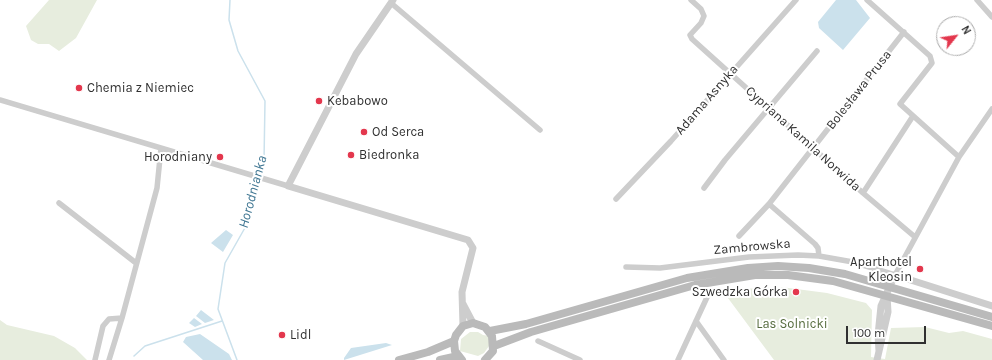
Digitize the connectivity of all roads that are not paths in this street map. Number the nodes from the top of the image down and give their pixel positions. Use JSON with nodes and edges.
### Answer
{"nodes":[{"id":1,"x":691,"y":0,"type":"edge"},
{"id":2,"x":796,"y":0,"type":"edge"},
{"id":3,"x":867,"y":0,"type":"edge"},
{"id":4,"x":977,"y":0,"type":"edge"},
{"id":5,"x":392,"y":1,"type":"edge"},
{"id":6,"x":992,"y":17,"type":"edge"},
{"id":7,"x":904,"y":32,"type":"junction"},
{"id":8,"x":817,"y":51,"type":"dead end"},
{"id":9,"x":731,"y":73,"type":"junction"},
{"id":10,"x":0,"y":100,"type":"edge"},
{"id":11,"x":768,"y":108,"type":"junction"},
{"id":12,"x":991,"y":112,"type":"edge"},
{"id":13,"x":913,"y":116,"type":"junction"},
{"id":14,"x":540,"y":130,"type":"dead end"},
{"id":15,"x":162,"y":148,"type":"junction"},
{"id":16,"x":813,"y":148,"type":"junction"},
{"id":17,"x":959,"y":157,"type":"junction"},
{"id":18,"x":288,"y":186,"type":"junction"},
{"id":19,"x":704,"y":188,"type":"dead end"},
{"id":20,"x":863,"y":193,"type":"junction"},
{"id":21,"x":616,"y":199,"type":"dead end"},
{"id":22,"x":59,"y":203,"type":"dead end"},
{"id":23,"x":769,"y":204,"type":"junction"},
{"id":24,"x":739,"y":236,"type":"dead end"},
{"id":25,"x":916,"y":237,"type":"junction"},
{"id":26,"x":819,"y":256,"type":"junction"},
{"id":27,"x":136,"y":263,"type":"junction"},
{"id":28,"x":626,"y":267,"type":"dead end"},
{"id":29,"x":895,"y":275,"type":"junction"},
{"id":30,"x":713,"y":277,"type":"junction"},
{"id":31,"x":890,"y":287,"type":"junction"},
{"id":32,"x":709,"y":294,"type":"dead end"},
{"id":33,"x":887,"y":296,"type":"junction"},
{"id":34,"x":462,"y":302,"type":"junction"},
{"id":35,"x":992,"y":306,"type":"edge"},
{"id":36,"x":992,"y":317,"type":"edge"},
{"id":37,"x":122,"y":318,"type":"junction"},
{"id":38,"x":696,"y":321,"type":"junction"},
{"id":39,"x":473,"y":324,"type":"junction"},
{"id":40,"x":463,"y":326,"type":"junction"},
{"id":41,"x":992,"y":326,"type":"edge"},
{"id":42,"x":490,"y":331,"type":"junction"},
{"id":43,"x":454,"y":341,"type":"junction"},
{"id":44,"x":538,"y":341,"type":"dead end"},
{"id":45,"x":494,"y":346,"type":"junction"},
{"id":46,"x":460,"y":358,"type":"edge"},
{"id":47,"x":95,"y":360,"type":"edge"},
{"id":48,"x":110,"y":360,"type":"edge"},
{"id":49,"x":399,"y":360,"type":"edge"},
{"id":50,"x":440,"y":360,"type":"edge"},
{"id":51,"x":485,"y":360,"type":"edge"},
{"id":52,"x":580,"y":360,"type":"edge"},
{"id":53,"x":678,"y":360,"type":"edge"},
{"id":54,"x":724,"y":360,"type":"edge"},
{"id":55,"x":877,"y":360,"type":"edge"}],
"edges":[{"from":1,"to":9,"type":"street","name":"Cypriana Kamila Norwida"},
{"from":2,"to":9,"type":"street","name":"Adama Asnyka"},
{"from":3,"to":7,"type":"street"},
{"from":4,"to":6,"type":"street"},
{"from":5,"to":14,"type":"street"},
{"from":5,"to":18,"type":"street"},
{"from":7,"to":13,"type":"street"},
{"from":7,"to":16,"type":"street","name":"Bolesława Prusa"},
{"from":8,"to":11,"type":"street"},
{"from":9,"to":11,"type":"street","name":"Cypriana Kamila Norwida"},
{"from":9,"to":21,"type":"street","name":"Adama Asnyka"},
{"from":10,"to":15,"type":"street"},
{"from":11,"to":16,"type":"street","name":"Cypriana Kamila Norwida"},
{"from":11,"to":19,"type":"street"},
{"from":12,"to":17,"type":"street"},
{"from":13,"to":17,"type":"street"},
{"from":13,"to":20,"type":"street"},
{"from":15,"to":18,"type":"street"},
{"from":15,"to":27,"type":"street"},
{"from":16,"to":20,"type":"street","name":"Cypriana Kamila Norwida"},
{"from":16,"to":23,"type":"street","name":"Bolesława Prusa"},
{"from":17,"to":25,"type":"street"},
{"from":18,"to":34,"type":"street"},
{"from":20,"to":25,"type":"street","name":"Cypriana Kamila Norwida"},
{"from":22,"to":27,"type":"street"},
{"from":23,"to":24,"type":"street","name":"Bolesława Prusa"},
{"from":23,"to":26,"type":"street"},
{"from":25,"to":29,"type":"street"},
{"from":26,"to":28,"type":"street","name":"Zambrowska"},
{"from":26,"to":29,"type":"street","name":"Zambrowska"},
{"from":27,"to":37,"type":"street"},
{"from":29,"to":31,"type":"street"},
{"from":29,"to":35,"type":"street","name":"Zambrowska"},
{"from":30,"to":31,"type":"main road","name":"Zambrowska"},
{"from":30,"to":33,"type":"main road"},
{"from":30,"to":42,"type":"main road"},
{"from":30,"to":45,"type":"main road"},
{"from":31,"to":33,"type":"street"},
{"from":31,"to":36,"type":"main road","name":"Zambrowska"},
{"from":32,"to":38,"type":"street"},
{"from":33,"to":41,"type":"main road"},
{"from":33,"to":55,"type":"street"},
{"from":34,"to":39,"type":"street"},
{"from":34,"to":40,"type":"street"},
{"from":37,"to":47,"type":"street"},
{"from":37,"to":48,"type":"street"},
{"from":38,"to":53,"type":"street"},
{"from":38,"to":54,"type":"street"},
{"from":39,"to":40,"type":"main road"},
{"from":39,"to":42,"type":"main road"},
{"from":40,"to":43,"type":"main road"},
{"from":42,"to":45,"type":"main road"},
{"from":43,"to":46,"type":"main road"},
{"from":43,"to":49,"type":"main road"},
{"from":44,"to":52,"type":"street"},
{"from":45,"to":51,"type":"main road"},
{"from":46,"to":50,"type":"main road"}]}
